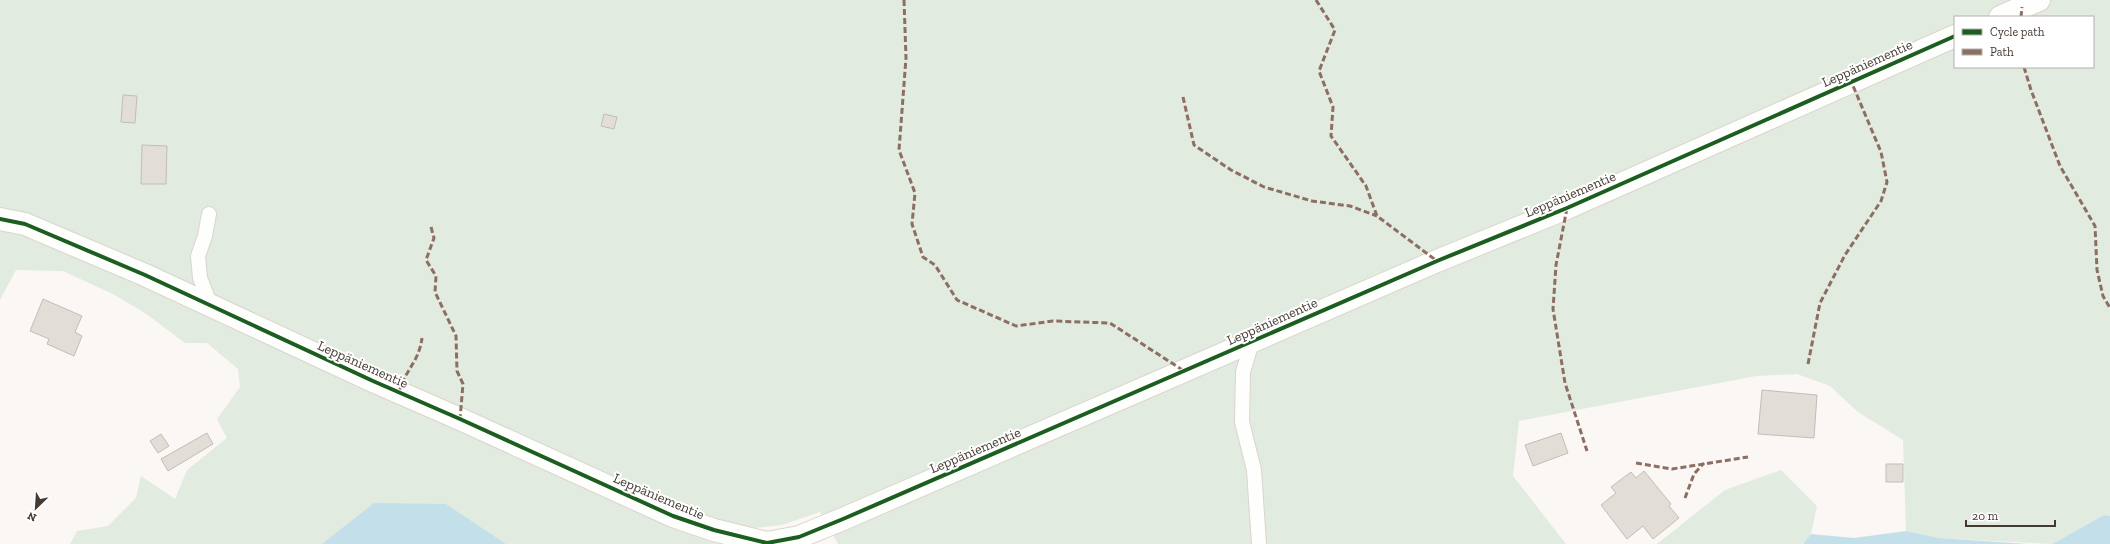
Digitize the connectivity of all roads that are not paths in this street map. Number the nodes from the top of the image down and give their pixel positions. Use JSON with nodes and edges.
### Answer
{"nodes":[{"id":1,"x":2039,"y":0,"type":"edge"},
{"id":2,"x":2002,"y":16,"type":"edge"},
{"id":3,"x":1954,"y":36,"type":"edge"},
{"id":4,"x":209,"y":214,"type":"dead end"},
{"id":5,"x":0,"y":218,"type":"edge"},
{"id":6,"x":211,"y":306,"type":"junction"},
{"id":7,"x":1252,"y":342,"type":"junction"},
{"id":8,"x":1259,"y":544,"type":"edge"}],
"edges":[{"from":1,"to":2,"type":"street"},
{"from":3,"to":7,"type":"street","name":"Leppäniementie"},
{"from":4,"to":6,"type":"lane"},
{"from":5,"to":6,"type":"street","name":"Leppäniementie"},
{"from":6,"to":7,"type":"street","name":"Leppäniementie"},
{"from":7,"to":8,"type":"lane"}]}
